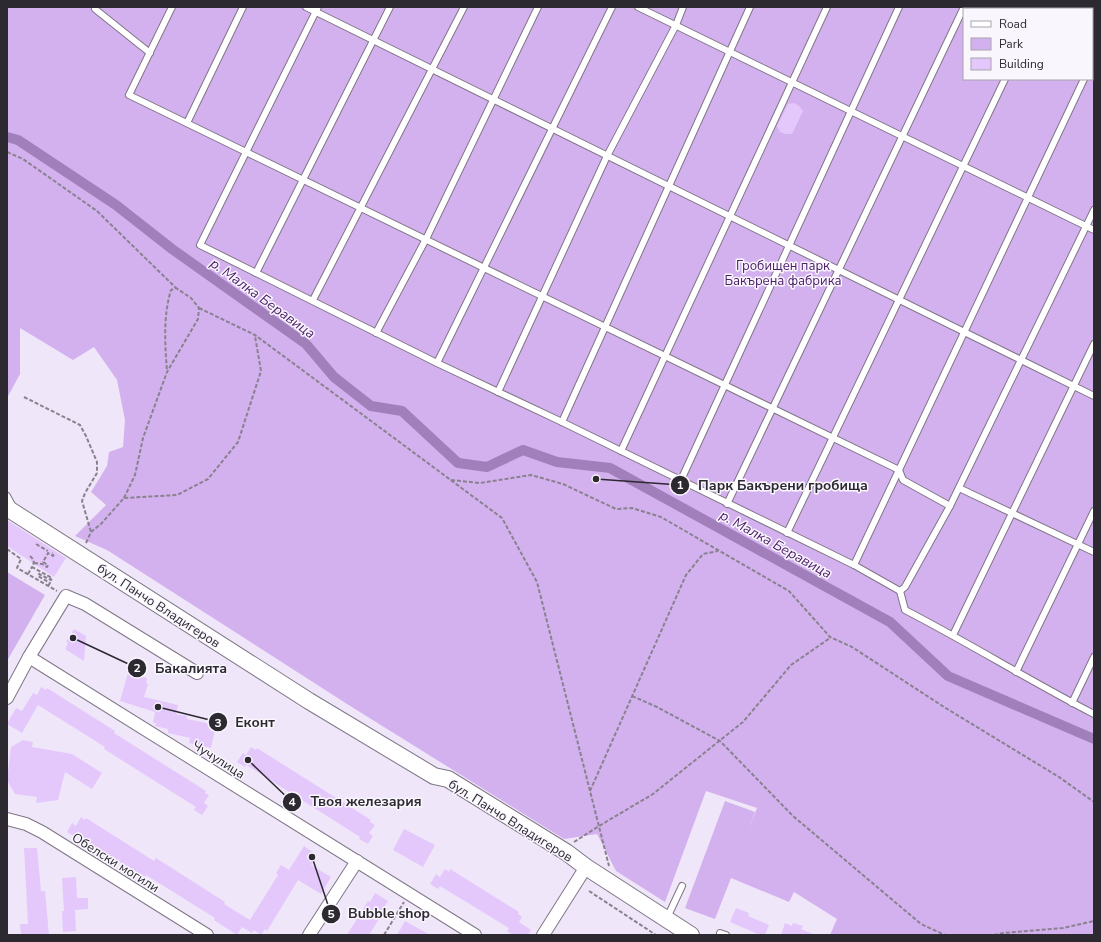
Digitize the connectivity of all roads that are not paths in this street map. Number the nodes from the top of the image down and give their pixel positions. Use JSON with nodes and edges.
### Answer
{"nodes":[{"id":1,"x":95,"y":7,"type":"edge"},
{"id":2,"x":172,"y":7,"type":"edge"},
{"id":3,"x":243,"y":7,"type":"edge"},
{"id":4,"x":306,"y":7,"type":"edge"},
{"id":5,"x":390,"y":7,"type":"edge"},
{"id":6,"x":464,"y":7,"type":"edge"},
{"id":7,"x":538,"y":7,"type":"edge"},
{"id":8,"x":612,"y":7,"type":"edge"},
{"id":9,"x":638,"y":7,"type":"edge"},
{"id":10,"x":684,"y":7,"type":"edge"},
{"id":11,"x":750,"y":7,"type":"edge"},
{"id":12,"x":828,"y":7,"type":"edge"},
{"id":13,"x":899,"y":7,"type":"edge"},
{"id":14,"x":963,"y":9,"type":"edge"},
{"id":15,"x":317,"y":10,"type":"edge"},
{"id":16,"x":676,"y":26,"type":"junction"},
{"id":17,"x":373,"y":40,"type":"junction"},
{"id":18,"x":730,"y":52,"type":"junction"},
{"id":19,"x":150,"y":53,"type":"junction"},
{"id":20,"x":432,"y":69,"type":"junction"},
{"id":21,"x":1005,"y":80,"type":"edge"},
{"id":22,"x":1084,"y":80,"type":"edge"},
{"id":23,"x":792,"y":83,"type":"junction"},
{"id":24,"x":493,"y":100,"type":"junction"},
{"id":25,"x":851,"y":111,"type":"junction"},
{"id":26,"x":186,"y":123,"type":"junction"},
{"id":27,"x":552,"y":129,"type":"junction"},
{"id":28,"x":902,"y":136,"type":"junction"},
{"id":29,"x":246,"y":152,"type":"junction"},
{"id":30,"x":607,"y":156,"type":"junction"},
{"id":31,"x":963,"y":166,"type":"junction"},
{"id":32,"x":303,"y":180,"type":"junction"},
{"id":33,"x":669,"y":186,"type":"junction"},
{"id":34,"x":1028,"y":198,"type":"junction"},
{"id":35,"x":361,"y":208,"type":"junction"},
{"id":36,"x":1094,"y":210,"type":"edge"},
{"id":37,"x":730,"y":217,"type":"junction"},
{"id":38,"x":1086,"y":226,"type":"junction"},
{"id":39,"x":1094,"y":230,"type":"edge"},
{"id":40,"x":426,"y":239,"type":"junction"},
{"id":41,"x":789,"y":246,"type":"junction"},
{"id":42,"x":484,"y":268,"type":"junction"},
{"id":43,"x":838,"y":270,"type":"junction"},
{"id":44,"x":256,"y":273,"type":"junction"},
{"id":45,"x":542,"y":296,"type":"junction"},
{"id":46,"x":313,"y":300,"type":"junction"},
{"id":47,"x":899,"y":300,"type":"junction"},
{"id":48,"x":605,"y":327,"type":"junction"},
{"id":49,"x":964,"y":332,"type":"junction"},
{"id":50,"x":376,"y":333,"type":"junction"},
{"id":51,"x":1094,"y":344,"type":"edge"},
{"id":52,"x":665,"y":356,"type":"junction"},
{"id":53,"x":1021,"y":360,"type":"junction"},
{"id":54,"x":437,"y":363,"type":"junction"},
{"id":55,"x":725,"y":385,"type":"junction"},
{"id":56,"x":1074,"y":386,"type":"junction"},
{"id":57,"x":498,"y":392,"type":"junction"},
{"id":58,"x":1094,"y":396,"type":"edge"},
{"id":59,"x":773,"y":408,"type":"junction"},
{"id":60,"x":562,"y":422,"type":"junction"},
{"id":61,"x":833,"y":438,"type":"junction"},
{"id":62,"x":621,"y":451,"type":"junction"},
{"id":63,"x":899,"y":470,"type":"junction"},
{"id":64,"x":681,"y":480,"type":"junction"},
{"id":65,"x":959,"y":488,"type":"junction"},
{"id":66,"x":7,"y":496,"type":"edge"},
{"id":67,"x":728,"y":504,"type":"junction"},
{"id":68,"x":950,"y":506,"type":"junction"},
{"id":69,"x":1094,"y":511,"type":"edge"},
{"id":70,"x":12,"y":512,"type":"edge"},
{"id":71,"x":1012,"y":514,"type":"junction"},
{"id":72,"x":787,"y":533,"type":"junction"},
{"id":73,"x":1078,"y":545,"type":"junction"},
{"id":74,"x":1094,"y":552,"type":"edge"},
{"id":75,"x":854,"y":565,"type":"junction"},
{"id":76,"x":900,"y":591,"type":"junction"},
{"id":77,"x":953,"y":635,"type":"junction"},
{"id":78,"x":29,"y":657,"type":"junction"},
{"id":79,"x":1094,"y":657,"type":"edge"},
{"id":80,"x":1016,"y":672,"type":"junction"},
{"id":81,"x":197,"y":673,"type":"dead end"},
{"id":82,"x":7,"y":697,"type":"edge"},
{"id":83,"x":1072,"y":702,"type":"junction"},
{"id":84,"x":1094,"y":714,"type":"edge"},
{"id":85,"x":7,"y":819,"type":"edge"},
{"id":86,"x":357,"y":861,"type":"junction"},
{"id":87,"x":586,"y":867,"type":"junction"},
{"id":88,"x":682,"y":886,"type":"dead end"},
{"id":89,"x":666,"y":919,"type":"junction"},
{"id":90,"x":207,"y":935,"type":"edge"},
{"id":91,"x":309,"y":935,"type":"edge"},
{"id":92,"x":475,"y":935,"type":"edge"},
{"id":93,"x":542,"y":935,"type":"edge"},
{"id":94,"x":691,"y":935,"type":"edge"}],
"edges":[{"from":1,"to":19,"type":"lane"},
{"from":2,"to":19,"type":"lane"},
{"from":3,"to":26,"type":"lane"},
{"from":4,"to":15,"type":"lane"},
{"from":5,"to":17,"type":"lane"},
{"from":6,"to":20,"type":"lane"},
{"from":7,"to":24,"type":"lane"},
{"from":8,"to":27,"type":"lane"},
{"from":9,"to":16,"type":"lane"},
{"from":10,"to":16,"type":"lane"},
{"from":11,"to":18,"type":"lane"},
{"from":12,"to":23,"type":"lane"},
{"from":13,"to":25,"type":"lane"},
{"from":14,"to":28,"type":"lane"},
{"from":15,"to":17,"type":"lane"},
{"from":15,"to":29,"type":"lane"},
{"from":16,"to":18,"type":"lane"},
{"from":16,"to":30,"type":"lane"},
{"from":17,"to":20,"type":"lane"},
{"from":17,"to":32,"type":"lane"},
{"from":18,"to":23,"type":"lane"},
{"from":18,"to":33,"type":"lane"},
{"from":19,"to":26,"type":"lane"},
{"from":20,"to":24,"type":"lane"},
{"from":20,"to":35,"type":"lane"},
{"from":21,"to":31,"type":"lane"},
{"from":22,"to":34,"type":"lane"},
{"from":23,"to":25,"type":"lane"},
{"from":23,"to":37,"type":"lane"},
{"from":24,"to":27,"type":"lane"},
{"from":24,"to":40,"type":"lane"},
{"from":25,"to":28,"type":"lane"},
{"from":25,"to":41,"type":"lane"},
{"from":26,"to":29,"type":"lane"},
{"from":27,"to":30,"type":"lane"},
{"from":27,"to":42,"type":"lane"},
{"from":28,"to":31,"type":"lane"},
{"from":28,"to":43,"type":"lane"},
{"from":29,"to":32,"type":"lane"},
{"from":29,"to":44,"type":"lane"},
{"from":30,"to":33,"type":"lane"},
{"from":30,"to":45,"type":"lane"},
{"from":31,"to":34,"type":"lane"},
{"from":31,"to":47,"type":"lane"},
{"from":32,"to":35,"type":"lane"},
{"from":32,"to":44,"type":"lane"},
{"from":33,"to":37,"type":"lane"},
{"from":33,"to":48,"type":"lane"},
{"from":34,"to":38,"type":"lane"},
{"from":34,"to":49,"type":"lane"},
{"from":35,"to":40,"type":"lane"},
{"from":35,"to":46,"type":"lane"},
{"from":36,"to":38,"type":"lane"},
{"from":37,"to":41,"type":"lane"},
{"from":37,"to":52,"type":"lane"},
{"from":38,"to":39,"type":"lane"},
{"from":38,"to":53,"type":"lane"},
{"from":40,"to":42,"type":"lane"},
{"from":40,"to":50,"type":"lane"},
{"from":41,"to":43,"type":"lane"},
{"from":41,"to":55,"type":"lane"},
{"from":42,"to":45,"type":"lane"},
{"from":42,"to":54,"type":"lane"},
{"from":43,"to":47,"type":"lane"},
{"from":43,"to":59,"type":"lane"},
{"from":44,"to":46,"type":"lane"},
{"from":45,"to":48,"type":"lane"},
{"from":45,"to":57,"type":"lane"},
{"from":46,"to":50,"type":"lane"},
{"from":47,"to":49,"type":"lane"},
{"from":47,"to":61,"type":"lane"},
{"from":48,"to":52,"type":"lane"},
{"from":48,"to":60,"type":"lane"},
{"from":49,"to":53,"type":"lane"},
{"from":49,"to":63,"type":"lane"},
{"from":50,"to":54,"type":"lane"},
{"from":51,"to":56,"type":"lane"},
{"from":52,"to":55,"type":"lane"},
{"from":52,"to":62,"type":"lane"},
{"from":53,"to":56,"type":"lane"},
{"from":53,"to":65,"type":"lane"},
{"from":54,"to":57,"type":"lane"},
{"from":55,"to":59,"type":"lane"},
{"from":55,"to":64,"type":"lane"},
{"from":56,"to":58,"type":"lane"},
{"from":56,"to":71,"type":"lane"},
{"from":57,"to":60,"type":"lane"},
{"from":59,"to":61,"type":"lane"},
{"from":59,"to":67,"type":"lane"},
{"from":60,"to":62,"type":"lane"},
{"from":61,"to":63,"type":"lane"},
{"from":61,"to":72,"type":"lane"},
{"from":62,"to":64,"type":"lane"},
{"from":63,"to":68,"type":"lane"},
{"from":63,"to":75,"type":"lane"},
{"from":64,"to":67,"type":"lane"},
{"from":65,"to":68,"type":"lane"},
{"from":65,"to":71,"type":"lane"},
{"from":66,"to":70,"type":"lane"},
{"from":67,"to":72,"type":"lane"},
{"from":68,"to":76,"type":"lane"},
{"from":69,"to":73,"type":"lane"},
{"from":70,"to":87,"type":"street","name":"бул. Панчо Владигеров"},
{"from":71,"to":73,"type":"lane"},
{"from":71,"to":77,"type":"lane"},
{"from":72,"to":75,"type":"lane"},
{"from":73,"to":74,"type":"lane"},
{"from":73,"to":80,"type":"lane"},
{"from":75,"to":76,"type":"lane"},
{"from":76,"to":77,"type":"lane"},
{"from":77,"to":80,"type":"lane"},
{"from":78,"to":81,"type":"street"},
{"from":78,"to":82,"type":"street"},
{"from":78,"to":86,"type":"street","name":"Чучулица"},
{"from":79,"to":83,"type":"lane"},
{"from":80,"to":83,"type":"lane"},
{"from":83,"to":84,"type":"lane"},
{"from":85,"to":90,"type":"street","name":"Обелски могили"},
{"from":86,"to":91,"type":"street"},
{"from":86,"to":92,"type":"street","name":"Чучулица"},
{"from":87,"to":89,"type":"street","name":"бул. Панчо Владигеров"},
{"from":87,"to":93,"type":"street"},
{"from":88,"to":89,"type":"lane"},
{"from":89,"to":94,"type":"street","name":"бул. Панчо Владигеров"}]}
